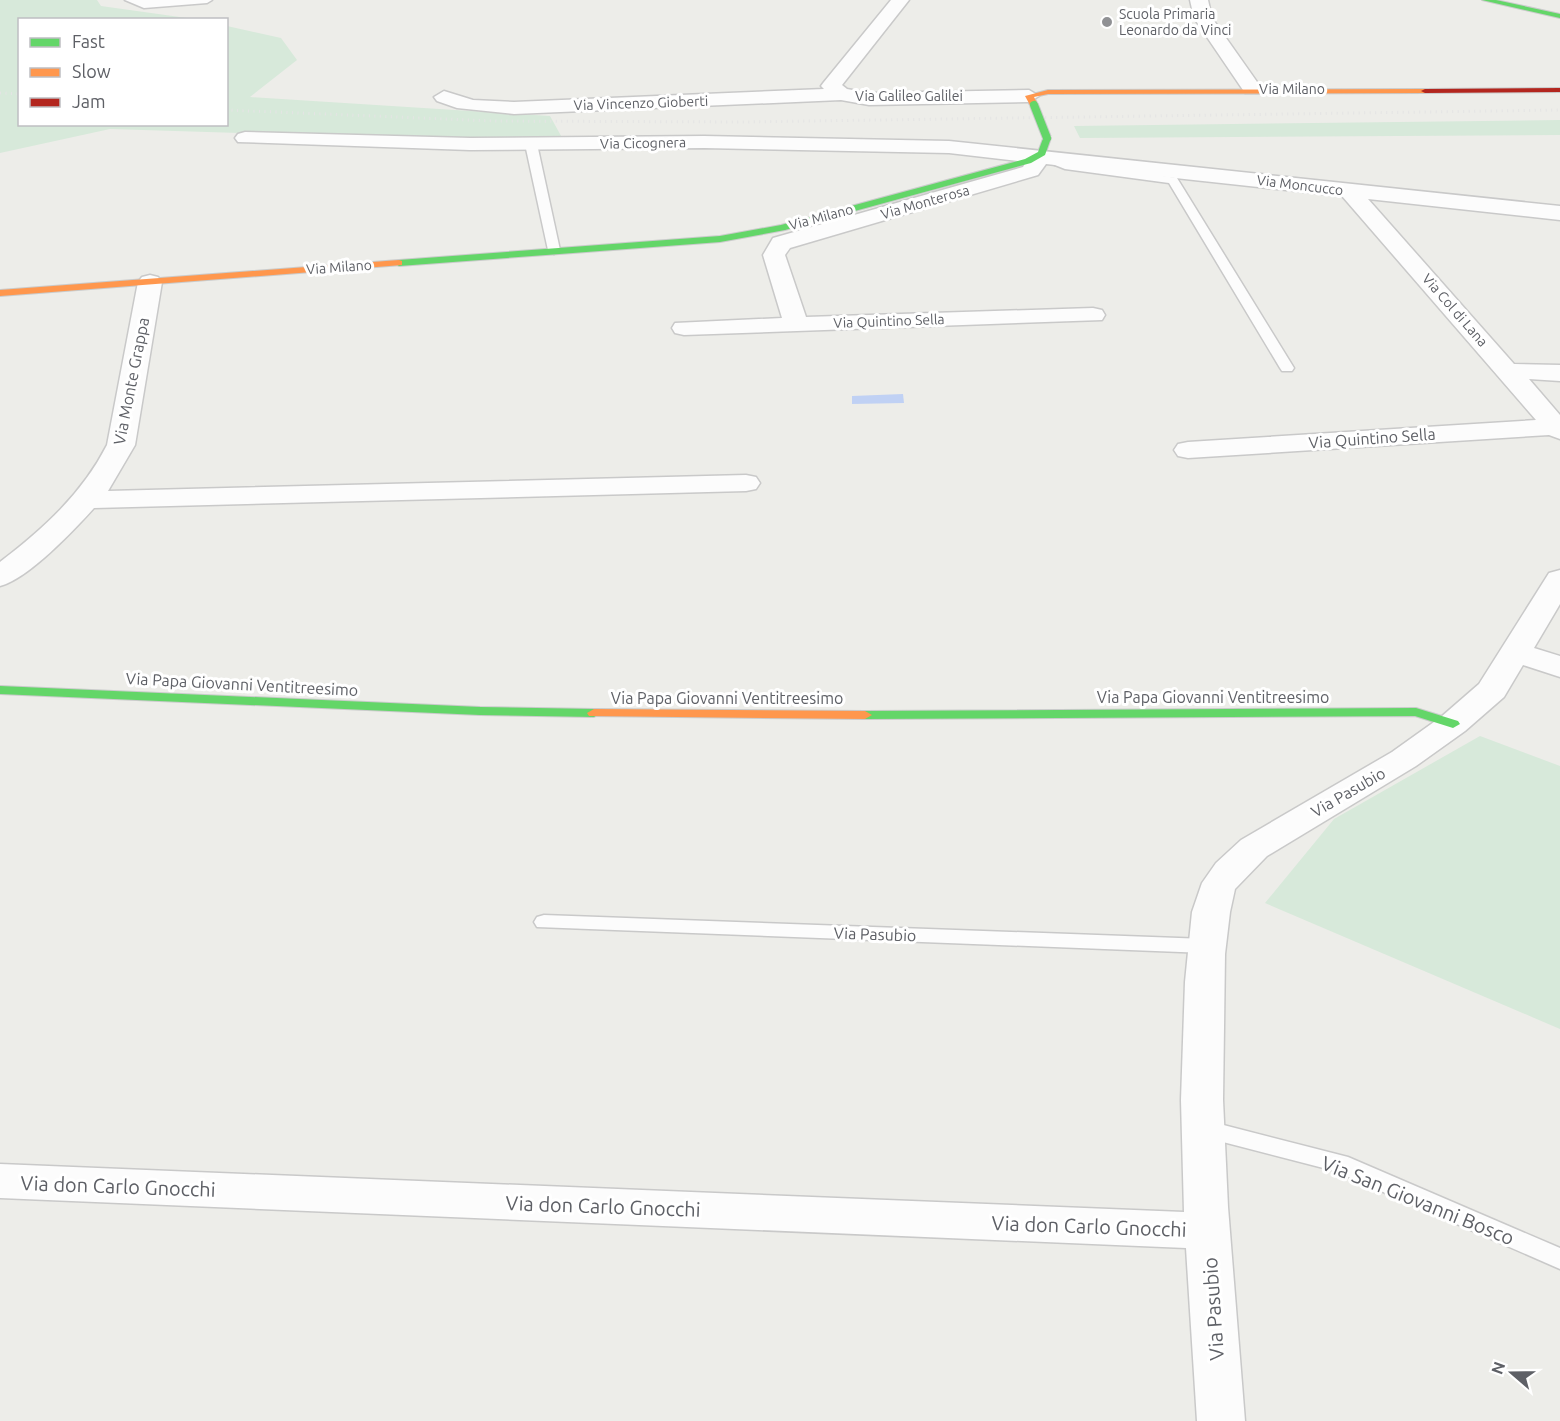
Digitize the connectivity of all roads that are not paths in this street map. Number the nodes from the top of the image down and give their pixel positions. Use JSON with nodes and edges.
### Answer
{"nodes":[{"id":1,"x":130,"y":0,"type":"edge"},
{"id":2,"x":207,"y":0,"type":"edge"},
{"id":3,"x":900,"y":0,"type":"edge"},
{"id":4,"x":1486,"y":0,"type":"edge"},
{"id":5,"x":1206,"y":8,"type":"edge"},
{"id":6,"x":1560,"y":16,"type":"edge"},
{"id":7,"x":1252,"y":89,"type":"junction"},
{"id":8,"x":1560,"y":90,"type":"edge"},
{"id":9,"x":841,"y":94,"type":"junction"},
{"id":10,"x":444,"y":97,"type":"dead end"},
{"id":11,"x":1031,"y":101,"type":"junction"},
{"id":12,"x":245,"y":138,"type":"dead end"},
{"id":13,"x":531,"y":144,"type":"junction"},
{"id":14,"x":1044,"y":147,"type":"junction"},
{"id":15,"x":1349,"y":191,"type":"junction"},
{"id":16,"x":1560,"y":213,"type":"edge"},
{"id":17,"x":554,"y":250,"type":"junction"},
{"id":18,"x":150,"y":282,"type":"junction"},
{"id":19,"x":0,"y":293,"type":"edge"},
{"id":20,"x":1093,"y":315,"type":"dead end"},
{"id":21,"x":796,"y":324,"type":"junction"},
{"id":22,"x":684,"y":328,"type":"dead end"},
{"id":23,"x":1287,"y":368,"type":"dead end"},
{"id":24,"x":1510,"y":371,"type":"junction"},
{"id":25,"x":1560,"y":373,"type":"edge"},
{"id":26,"x":1558,"y":429,"type":"edge"},
{"id":27,"x":1188,"y":450,"type":"dead end"},
{"id":28,"x":746,"y":483,"type":"dead end"},
{"id":29,"x":86,"y":500,"type":"junction"},
{"id":30,"x":0,"y":577,"type":"edge"},
{"id":31,"x":1560,"y":579,"type":"edge"},
{"id":32,"x":1516,"y":652,"type":"junction"},
{"id":33,"x":1560,"y":667,"type":"edge"},
{"id":34,"x":0,"y":690,"type":"edge"},
{"id":35,"x":1453,"y":724,"type":"junction"},
{"id":36,"x":544,"y":922,"type":"dead end"},
{"id":37,"x":1206,"y":946,"type":"junction"},
{"id":38,"x":1204,"y":1129,"type":"junction"},
{"id":39,"x":0,"y":1181,"type":"edge"},
{"id":40,"x":1207,"y":1231,"type":"junction"},
{"id":41,"x":1560,"y":1259,"type":"edge"},
{"id":42,"x":1221,"y":1421,"type":"edge"}],
"edges":[{"from":1,"to":2,"type":"lane"},
{"from":3,"to":9,"type":"street","name":"Via Galileo Galilei"},
{"from":4,"to":6,"type":"street"},
{"from":5,"to":7,"type":"street"},
{"from":7,"to":8,"type":"street","name":"Via Milano"},
{"from":7,"to":11,"type":"street","name":"Via Milano"},
{"from":9,"to":10,"type":"street","name":"Via Vincenzo Gioberti"},
{"from":9,"to":11,"type":"street","name":"Via Galileo Galilei"},
{"from":11,"to":14,"type":"street","bridge":true},
{"from":12,"to":13,"type":"street","name":"Via Cicognera"},
{"from":13,"to":14,"type":"street","name":"Via Cicognera"},
{"from":13,"to":17,"type":"lane"},
{"from":14,"to":15,"type":"street","name":"Via Moncucco"},
{"from":14,"to":17,"type":"street","name":"Via Milano"},
{"from":14,"to":21,"type":"street","name":"Via Monterosa"},
{"from":14,"to":23,"type":"lane"},
{"from":15,"to":16,"type":"street","name":"Via Moncucco"},
{"from":15,"to":24,"type":"street","name":"Via Col di Lana"},
{"from":17,"to":18,"type":"street","name":"Via Milano"},
{"from":18,"to":19,"type":"street","name":"Via Milano"},
{"from":18,"to":29,"type":"street","name":"Via Monte Grappa"},
{"from":20,"to":21,"type":"street","name":"Via Quintino Sella"},
{"from":21,"to":22,"type":"street","name":"Via Quintino Sella"},
{"from":24,"to":25,"type":"street"},
{"from":24,"to":26,"type":"street","name":"Via Col di Lana"},
{"from":26,"to":27,"type":"street","name":"Via Quintino Sella"},
{"from":28,"to":29,"type":"street"},
{"from":29,"to":30,"type":"street","name":"Via Monte Grappa"},
{"from":31,"to":32,"type":"street"},
{"from":32,"to":33,"type":"street"},
{"from":32,"to":35,"type":"street","name":"Via Pasubio"},
{"from":34,"to":35,"type":"street","name":"Via Papa Giovanni Ventitreesimo"},
{"from":35,"to":37,"type":"street","name":"Via Pasubio"},
{"from":36,"to":37,"type":"lane","name":"Via Pasubio"},
{"from":37,"to":38,"type":"street","name":"Via Pasubio"},
{"from":38,"to":40,"type":"street","name":"Via Pasubio"},
{"from":38,"to":41,"type":"lane","name":"Via San Giovanni Bosco"},
{"from":39,"to":40,"type":"street","name":"Via don Carlo Gnocchi"},
{"from":40,"to":42,"type":"street","name":"Via Pasubio"}]}
